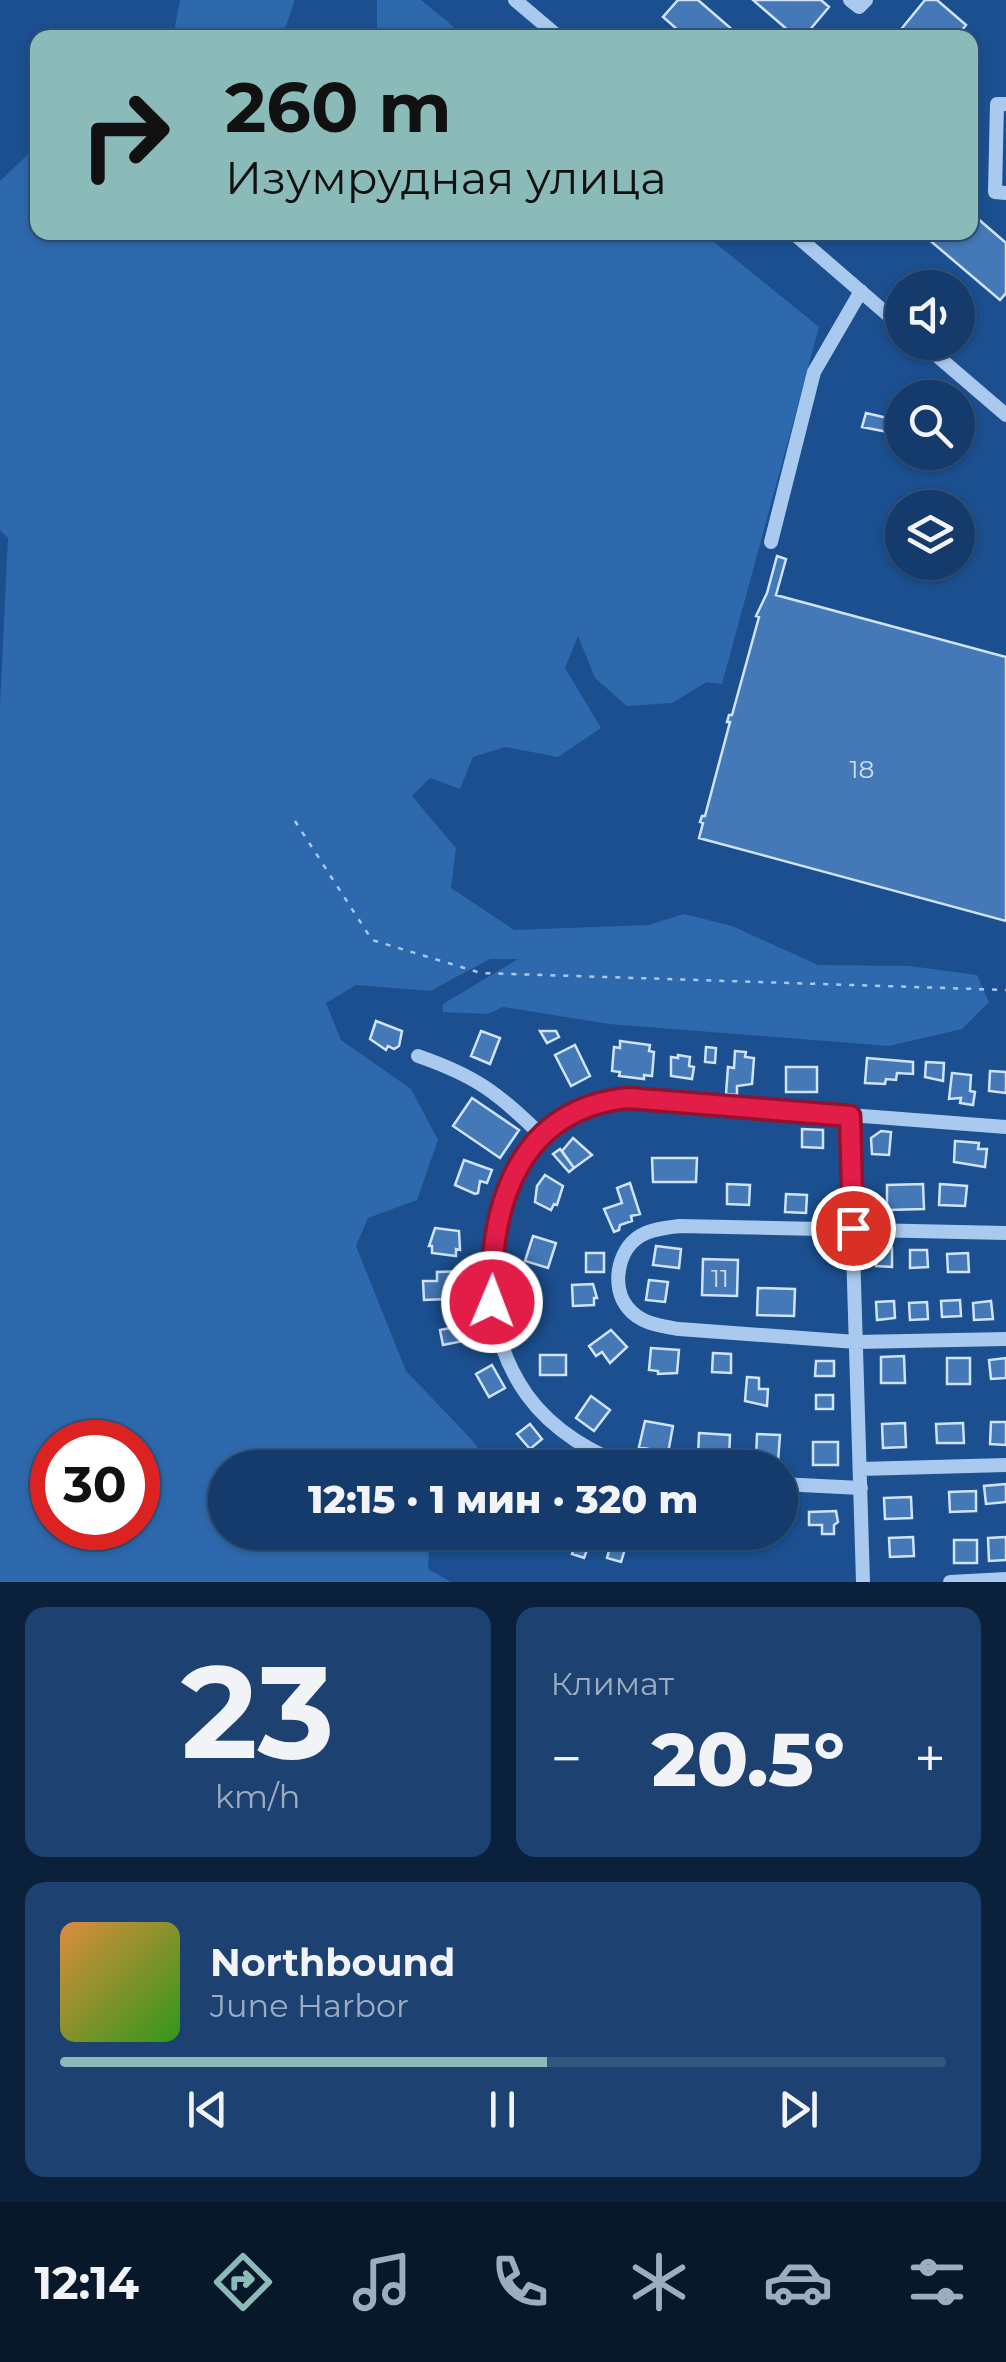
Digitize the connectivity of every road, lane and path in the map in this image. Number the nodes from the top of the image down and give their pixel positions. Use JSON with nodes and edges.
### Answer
{"nodes":[{"id":1,"x":515,"y":0,"type":"edge"},
{"id":2,"x":850,"y":0,"type":"edge"},
{"id":3,"x":866,"y":0,"type":"edge"},
{"id":4,"x":551,"y":30,"type":"edge"},
{"id":5,"x":1006,"y":104,"type":"edge"},
{"id":6,"x":1006,"y":192,"type":"edge"},
{"id":7,"x":801,"y":240,"type":"edge"},
{"id":8,"x":861,"y":291,"type":"junction"},
{"id":9,"x":885,"y":312,"type":"edge"},
{"id":10,"x":942,"y":360,"type":"edge"},
{"id":11,"x":1006,"y":415,"type":"edge"},
{"id":12,"x":771,"y":542,"type":"dead end"},
{"id":13,"x":295,"y":821,"type":"dead end"},
{"id":14,"x":1006,"y":990,"type":"edge"},
{"id":15,"x":418,"y":1056,"type":"dead end"},
{"id":16,"x":850,"y":1116,"type":"junction"},
{"id":17,"x":1006,"y":1126,"type":"edge"},
{"id":18,"x":541,"y":1135,"type":"junction"},
{"id":19,"x":853,"y":1228,"type":"junction"},
{"id":20,"x":1006,"y":1233,"type":"edge"},
{"id":21,"x":1006,"y":1339,"type":"edge"},
{"id":22,"x":856,"y":1342,"type":"junction"},
{"id":23,"x":587,"y":1450,"type":"edge"},
{"id":24,"x":1006,"y":1465,"type":"edge"},
{"id":25,"x":860,"y":1469,"type":"junction"},
{"id":26,"x":798,"y":1485,"type":"edge"},
{"id":27,"x":860,"y":1488,"type":"junction"},
{"id":28,"x":1006,"y":1579,"type":"edge"},
{"id":29,"x":863,"y":1582,"type":"edge"},
{"id":30,"x":950,"y":1582,"type":"edge"}],
"edges":[{"from":1,"to":4,"type":"street"},
{"from":2,"to":3,"type":"street"},
{"from":5,"to":6,"type":"street"},
{"from":7,"to":8,"type":"street"},
{"from":8,"to":9,"type":"street"},
{"from":8,"to":12,"type":"street"},
{"from":10,"to":11,"type":"street"},
{"from":13,"to":14,"type":"path"},
{"from":15,"to":18,"type":"street"},
{"from":16,"to":17,"type":"street"},
{"from":16,"to":18,"type":"street"},
{"from":16,"to":19,"type":"street"},
{"from":18,"to":23,"type":"street"},
{"from":19,"to":20,"type":"street"},
{"from":19,"to":22,"type":"street"},
{"from":19,"to":22,"type":"street"},
{"from":21,"to":22,"type":"street"},
{"from":22,"to":25,"type":"street"},
{"from":24,"to":25,"type":"street"},
{"from":25,"to":27,"type":"street"},
{"from":26,"to":27,"type":"street"},
{"from":27,"to":29,"type":"street"},
{"from":28,"to":30,"type":"street"}]}
